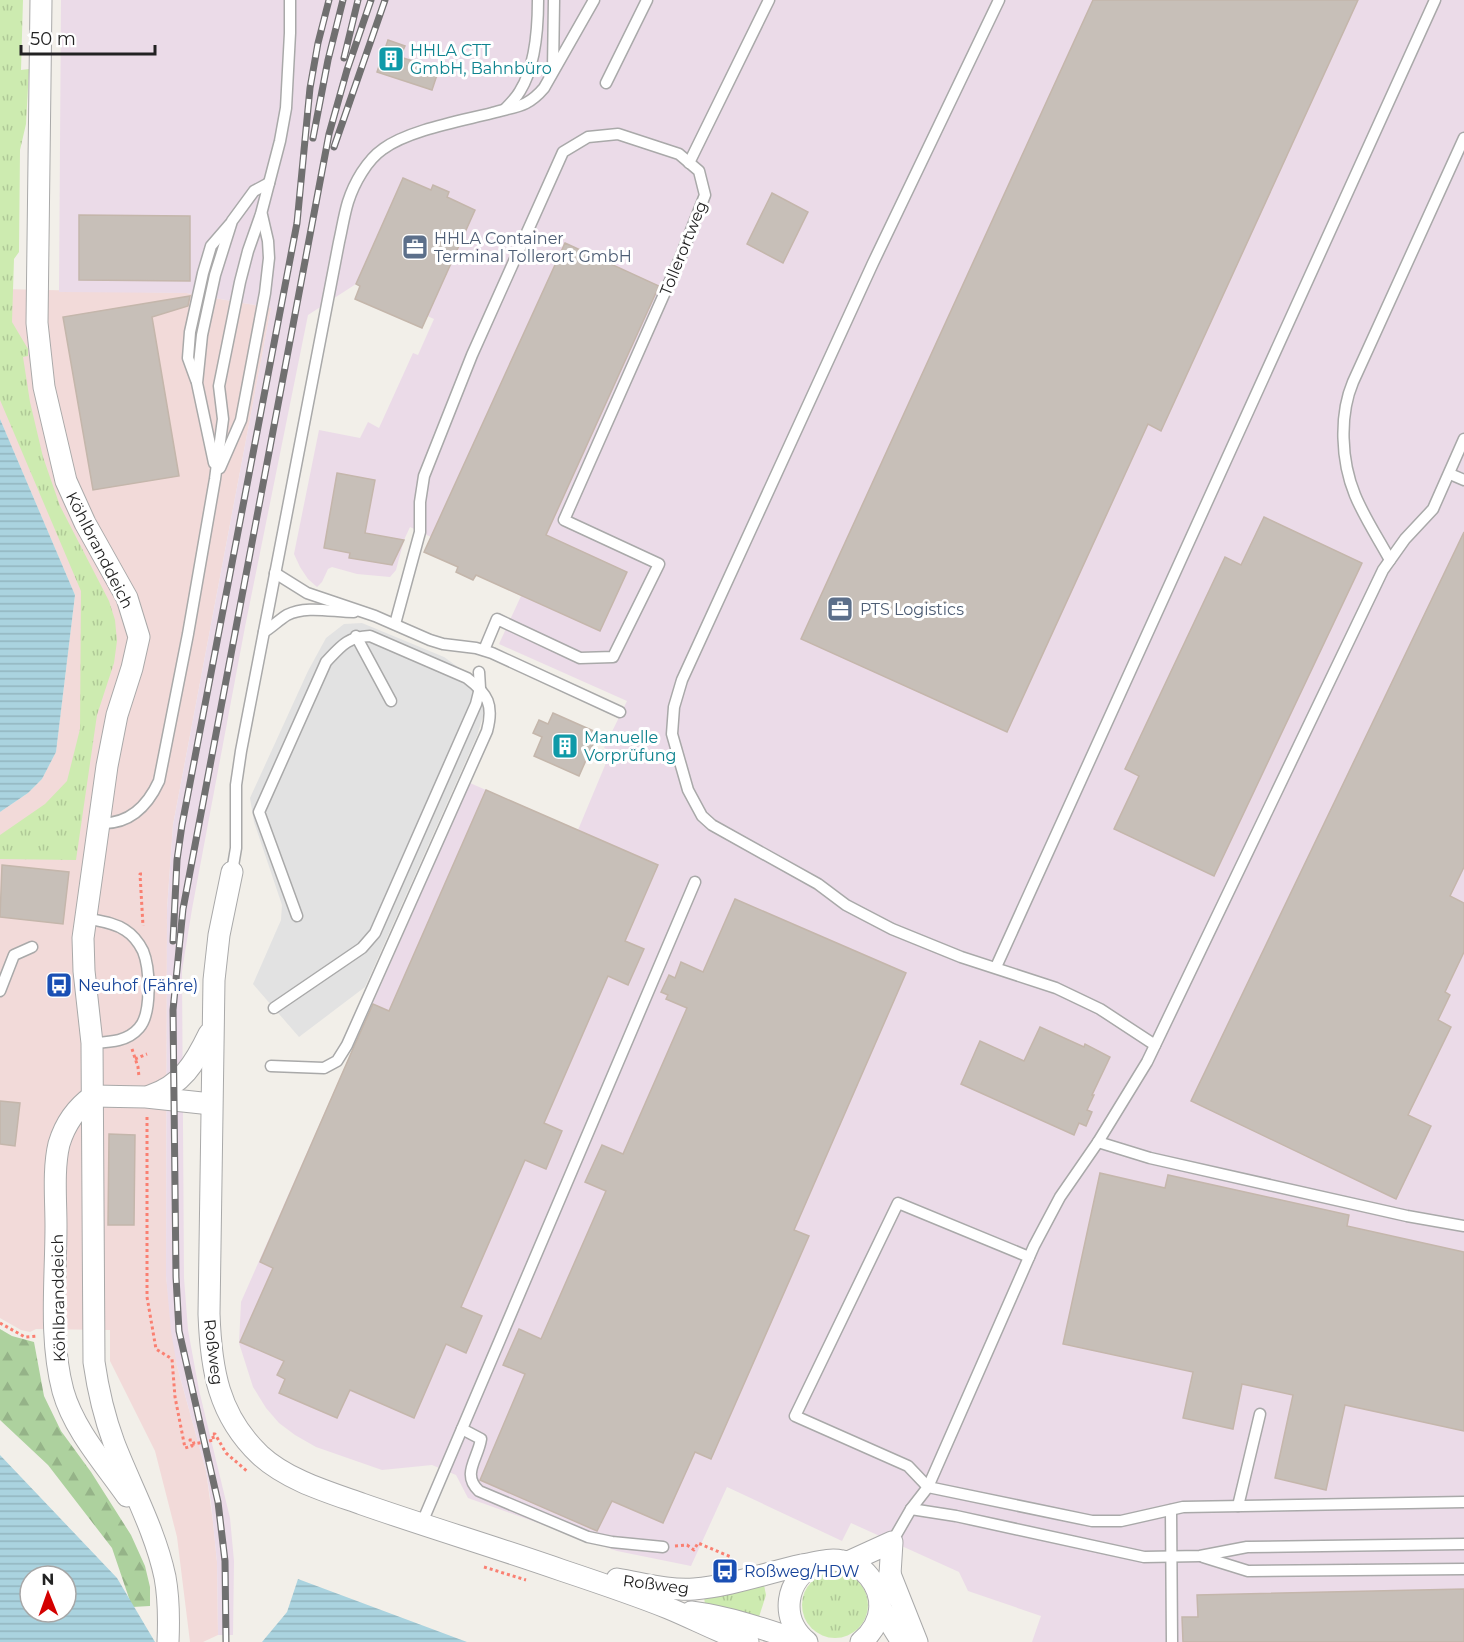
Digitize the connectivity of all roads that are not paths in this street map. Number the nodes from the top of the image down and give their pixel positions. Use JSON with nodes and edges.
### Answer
{"nodes":[{"id":1,"x":41,"y":0,"type":"edge"},
{"id":2,"x":290,"y":0,"type":"edge"},
{"id":3,"x":538,"y":0,"type":"edge"},
{"id":4,"x":594,"y":0,"type":"edge"},
{"id":5,"x":647,"y":0,"type":"edge"},
{"id":6,"x":769,"y":0,"type":"edge"},
{"id":7,"x":999,"y":0,"type":"edge"},
{"id":8,"x":1435,"y":0,"type":"edge"},
{"id":9,"x":553,"y":1,"type":"edge"},
{"id":10,"x":553,"y":71,"type":"junction"},
{"id":11,"x":606,"y":83,"type":"dead end"},
{"id":12,"x":505,"y":109,"type":"junction"},
{"id":13,"x":1464,"y":138,"type":"edge"},
{"id":14,"x":689,"y":163,"type":"junction"},
{"id":15,"x":269,"y":183,"type":"junction"},
{"id":16,"x":261,"y":214,"type":"junction"},
{"id":17,"x":1464,"y":440,"type":"edge"},
{"id":18,"x":1450,"y":474,"type":"junction"},
{"id":19,"x":215,"y":479,"type":"junction"},
{"id":20,"x":1464,"y":480,"type":"edge"},
{"id":21,"x":1390,"y":560,"type":"junction"},
{"id":22,"x":275,"y":573,"type":"junction"},
{"id":23,"x":360,"y":612,"type":"junction"},
{"id":24,"x":395,"y":624,"type":"junction"},
{"id":25,"x":264,"y":632,"type":"junction"},
{"id":26,"x":356,"y":636,"type":"junction"},
{"id":27,"x":484,"y":650,"type":"junction"},
{"id":28,"x":479,"y":672,"type":"dead end"},
{"id":29,"x":480,"y":688,"type":"junction"},
{"id":30,"x":391,"y":701,"type":"dead end"},
{"id":31,"x":620,"y":712,"type":"dead end"},
{"id":32,"x":99,"y":823,"type":"junction"},
{"id":33,"x":232,"y":872,"type":"joint"},
{"id":34,"x":695,"y":882,"type":"dead end"},
{"id":35,"x":297,"y":916,"type":"dead end"},
{"id":36,"x":85,"y":918,"type":"junction"},
{"id":37,"x":32,"y":947,"type":"dead end"},
{"id":38,"x":996,"y":967,"type":"junction"},
{"id":39,"x":0,"y":991,"type":"edge"},
{"id":40,"x":274,"y":1008,"type":"dead end"},
{"id":41,"x":213,"y":1026,"type":"junction"},
{"id":42,"x":92,"y":1043,"type":"junction"},
{"id":43,"x":1155,"y":1045,"type":"junction"},
{"id":44,"x":271,"y":1066,"type":"dead end"},
{"id":45,"x":93,"y":1096,"type":"junction"},
{"id":46,"x":143,"y":1097,"type":"junction"},
{"id":47,"x":211,"y":1104,"type":"junction"},
{"id":48,"x":1098,"y":1142,"type":"junction"},
{"id":49,"x":1464,"y":1226,"type":"edge"},
{"id":50,"x":1029,"y":1257,"type":"junction"},
{"id":51,"x":1260,"y":1414,"type":"dead end"},
{"id":52,"x":462,"y":1429,"type":"junction"},
{"id":53,"x":928,"y":1487,"type":"junction"},
{"id":54,"x":1464,"y":1502,"type":"edge"},
{"id":55,"x":1238,"y":1506,"type":"junction"},
{"id":56,"x":911,"y":1509,"type":"junction"},
{"id":57,"x":1171,"y":1510,"type":"junction"},
{"id":58,"x":147,"y":1522,"type":"junction"},
{"id":59,"x":421,"y":1525,"type":"junction"},
{"id":60,"x":892,"y":1542,"type":"junction"},
{"id":61,"x":1464,"y":1544,"type":"edge"},
{"id":62,"x":663,"y":1547,"type":"road end"},
{"id":63,"x":1200,"y":1556,"type":"junction"},
{"id":64,"x":1171,"y":1557,"type":"junction"},
{"id":65,"x":823,"y":1561,"type":"junction"},
{"id":66,"x":848,"y":1562,"type":"junction"},
{"id":67,"x":560,"y":1569,"type":"junction"},
{"id":68,"x":1464,"y":1569,"type":"edge"},
{"id":69,"x":890,"y":1574,"type":"junction"},
{"id":70,"x":880,"y":1605,"type":"junction"},
{"id":71,"x":669,"y":1609,"type":"junction"},
{"id":72,"x":168,"y":1638,"type":"edge"},
{"id":73,"x":748,"y":1642,"type":"edge"},
{"id":74,"x":802,"y":1642,"type":"edge"},
{"id":75,"x":807,"y":1642,"type":"edge"},
{"id":76,"x":861,"y":1642,"type":"edge"},
{"id":77,"x":902,"y":1642,"type":"edge"},
{"id":78,"x":917,"y":1642,"type":"edge"},
{"id":79,"x":1172,"y":1642,"type":"edge"}],
"edges":[{"from":1,"to":32,"type":"street","name":"Köhlbranddeich"},
{"from":2,"to":15,"type":"lane"},
{"from":3,"to":12,"type":"lane"},
{"from":4,"to":10,"type":"lane"},
{"from":5,"to":11,"type":"lane"},
{"from":6,"to":14,"type":"lane"},
{"from":7,"to":38,"type":"lane"},
{"from":8,"to":38,"type":"lane"},
{"from":9,"to":10,"type":"lane"},
{"from":10,"to":12,"type":"lane"},
{"from":12,"to":22,"type":"lane"},
{"from":13,"to":21,"type":"lane"},
{"from":14,"to":24,"type":"lane"},
{"from":14,"to":27,"type":"lane","name":"Tollerortweg"},
{"from":15,"to":16,"type":"lane"},
{"from":15,"to":19,"type":"lane"},
{"from":16,"to":19,"type":"lane"},
{"from":16,"to":19,"type":"lane"},
{"from":17,"to":18,"type":"lane"},
{"from":18,"to":20,"type":"lane"},
{"from":18,"to":21,"type":"lane"},
{"from":19,"to":32,"type":"lane"},
{"from":21,"to":43,"type":"lane"},
{"from":22,"to":23,"type":"lane"},
{"from":22,"to":25,"type":"lane"},
{"from":23,"to":24,"type":"lane"},
{"from":23,"to":25,"type":"lane"},
{"from":24,"to":27,"type":"lane"},
{"from":25,"to":33,"type":"lane"},
{"from":26,"to":29,"type":"lane"},
{"from":26,"to":30,"type":"lane"},
{"from":26,"to":35,"type":"lane"},
{"from":27,"to":31,"type":"lane"},
{"from":28,"to":29,"type":"lane"},
{"from":29,"to":40,"type":"lane"},
{"from":29,"to":44,"type":"lane"},
{"from":32,"to":36,"type":"street","name":"Köhlbranddeich"},
{"from":33,"to":41,"type":"street","name":"Roßweg"},
{"from":34,"to":52,"type":"lane"},
{"from":36,"to":42,"type":"street","name":"Köhlbranddeich"},
{"from":36,"to":42,"type":"lane"},
{"from":37,"to":39,"type":"lane"},
{"from":38,"to":43,"type":"lane"},
{"from":41,"to":46,"type":"street"},
{"from":41,"to":47,"type":"street","name":"Roßweg"},
{"from":42,"to":45,"type":"street","name":"Köhlbranddeich"},
{"from":43,"to":48,"type":"lane"},
{"from":45,"to":46,"type":"street"},
{"from":45,"to":58,"type":"street","name":"Köhlbranddeich"},
{"from":45,"to":58,"type":"street","name":"Köhlbranddeich"},
{"from":46,"to":47,"type":"street"},
{"from":47,"to":59,"type":"street","name":"Roßweg"},
{"from":48,"to":49,"type":"lane"},
{"from":48,"to":50,"type":"lane"},
{"from":50,"to":53,"type":"lane"},
{"from":50,"to":53,"type":"lane"},
{"from":51,"to":55,"type":"lane"},
{"from":52,"to":59,"type":"lane"},
{"from":52,"to":62,"type":"lane"},
{"from":53,"to":56,"type":"lane"},
{"from":53,"to":57,"type":"lane"},
{"from":54,"to":55,"type":"lane"},
{"from":55,"to":57,"type":"lane"},
{"from":56,"to":60,"type":"lane"},
{"from":56,"to":64,"type":"lane"},
{"from":57,"to":64,"type":"lane"},
{"from":58,"to":72,"type":"street","name":"Köhlbranddeich"},
{"from":59,"to":67,"type":"street","name":"Roßweg"},
{"from":60,"to":66,"type":"street","name":"Roßweg"},
{"from":60,"to":69,"type":"street"},
{"from":61,"to":63,"type":"lane"},
{"from":63,"to":64,"type":"lane"},
{"from":63,"to":68,"type":"lane"},
{"from":64,"to":79,"type":"lane"},
{"from":65,"to":66,"type":"street","name":"Roßweg"},
{"from":65,"to":67,"type":"street","name":"Roßweg"},
{"from":65,"to":75,"type":"street"},
{"from":66,"to":70,"type":"street"},
{"from":67,"to":71,"type":"street","name":"Roßweg"},
{"from":69,"to":70,"type":"street"},
{"from":69,"to":78,"type":"street"},
{"from":70,"to":76,"type":"street"},
{"from":70,"to":77,"type":"street"},
{"from":71,"to":73,"type":"street","name":"Roßweg"},
{"from":71,"to":74,"type":"street","name":"Roßweg"}]}
